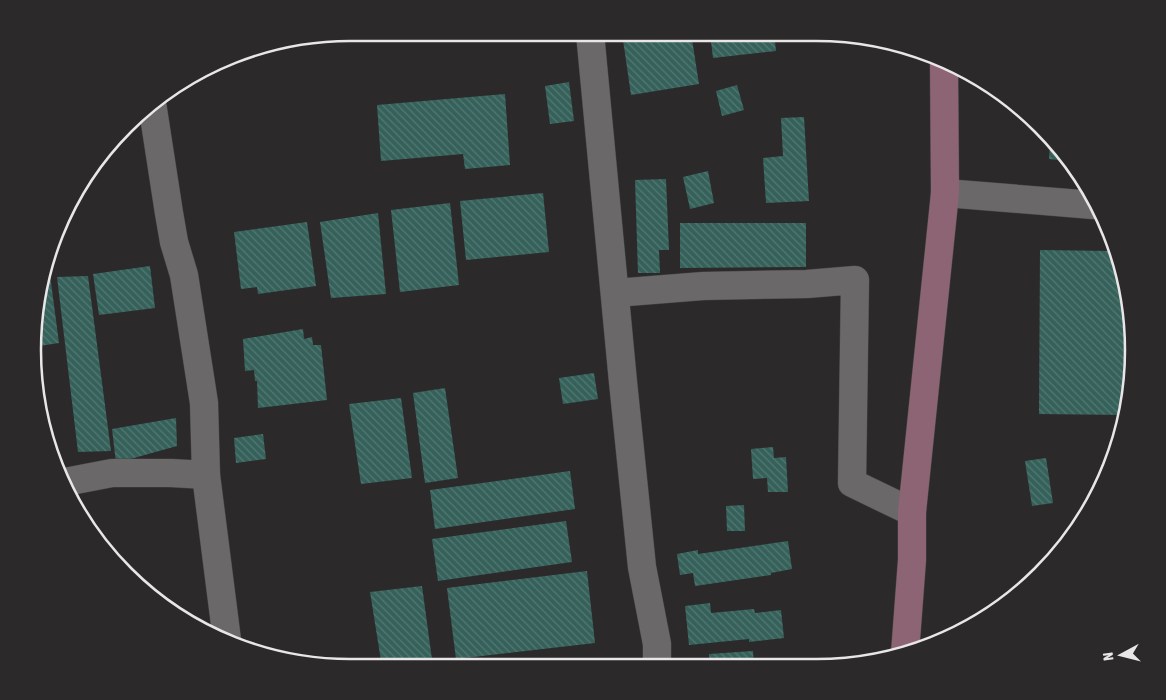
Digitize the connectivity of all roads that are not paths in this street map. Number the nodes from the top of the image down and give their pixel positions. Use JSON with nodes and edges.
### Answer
{"nodes":[{"id":1,"x":591,"y":41,"type":"edge"},
{"id":2,"x":944,"y":69,"type":"edge"},
{"id":3,"x":153,"y":112,"type":"edge"},
{"id":4,"x":945,"y":193,"type":"junction"},
{"id":5,"x":1088,"y":205,"type":"edge"},
{"id":6,"x":615,"y":293,"type":"junction"},
{"id":7,"x":206,"y":475,"type":"junction"},
{"id":8,"x":70,"y":481,"type":"edge"},
{"id":9,"x":912,"y":512,"type":"junction"},
{"id":10,"x":226,"y":632,"type":"edge"},
{"id":11,"x":906,"y":645,"type":"edge"},
{"id":12,"x":657,"y":659,"type":"edge"}],
"edges":[{"from":1,"to":6,"type":"street"},
{"from":2,"to":4,"type":"main road"},
{"from":3,"to":7,"type":"street"},
{"from":4,"to":5,"type":"street"},
{"from":4,"to":9,"type":"main road"},
{"from":6,"to":9,"type":"street"},
{"from":6,"to":12,"type":"street"},
{"from":7,"to":8,"type":"street"},
{"from":7,"to":10,"type":"street"},
{"from":9,"to":11,"type":"main road"}]}
